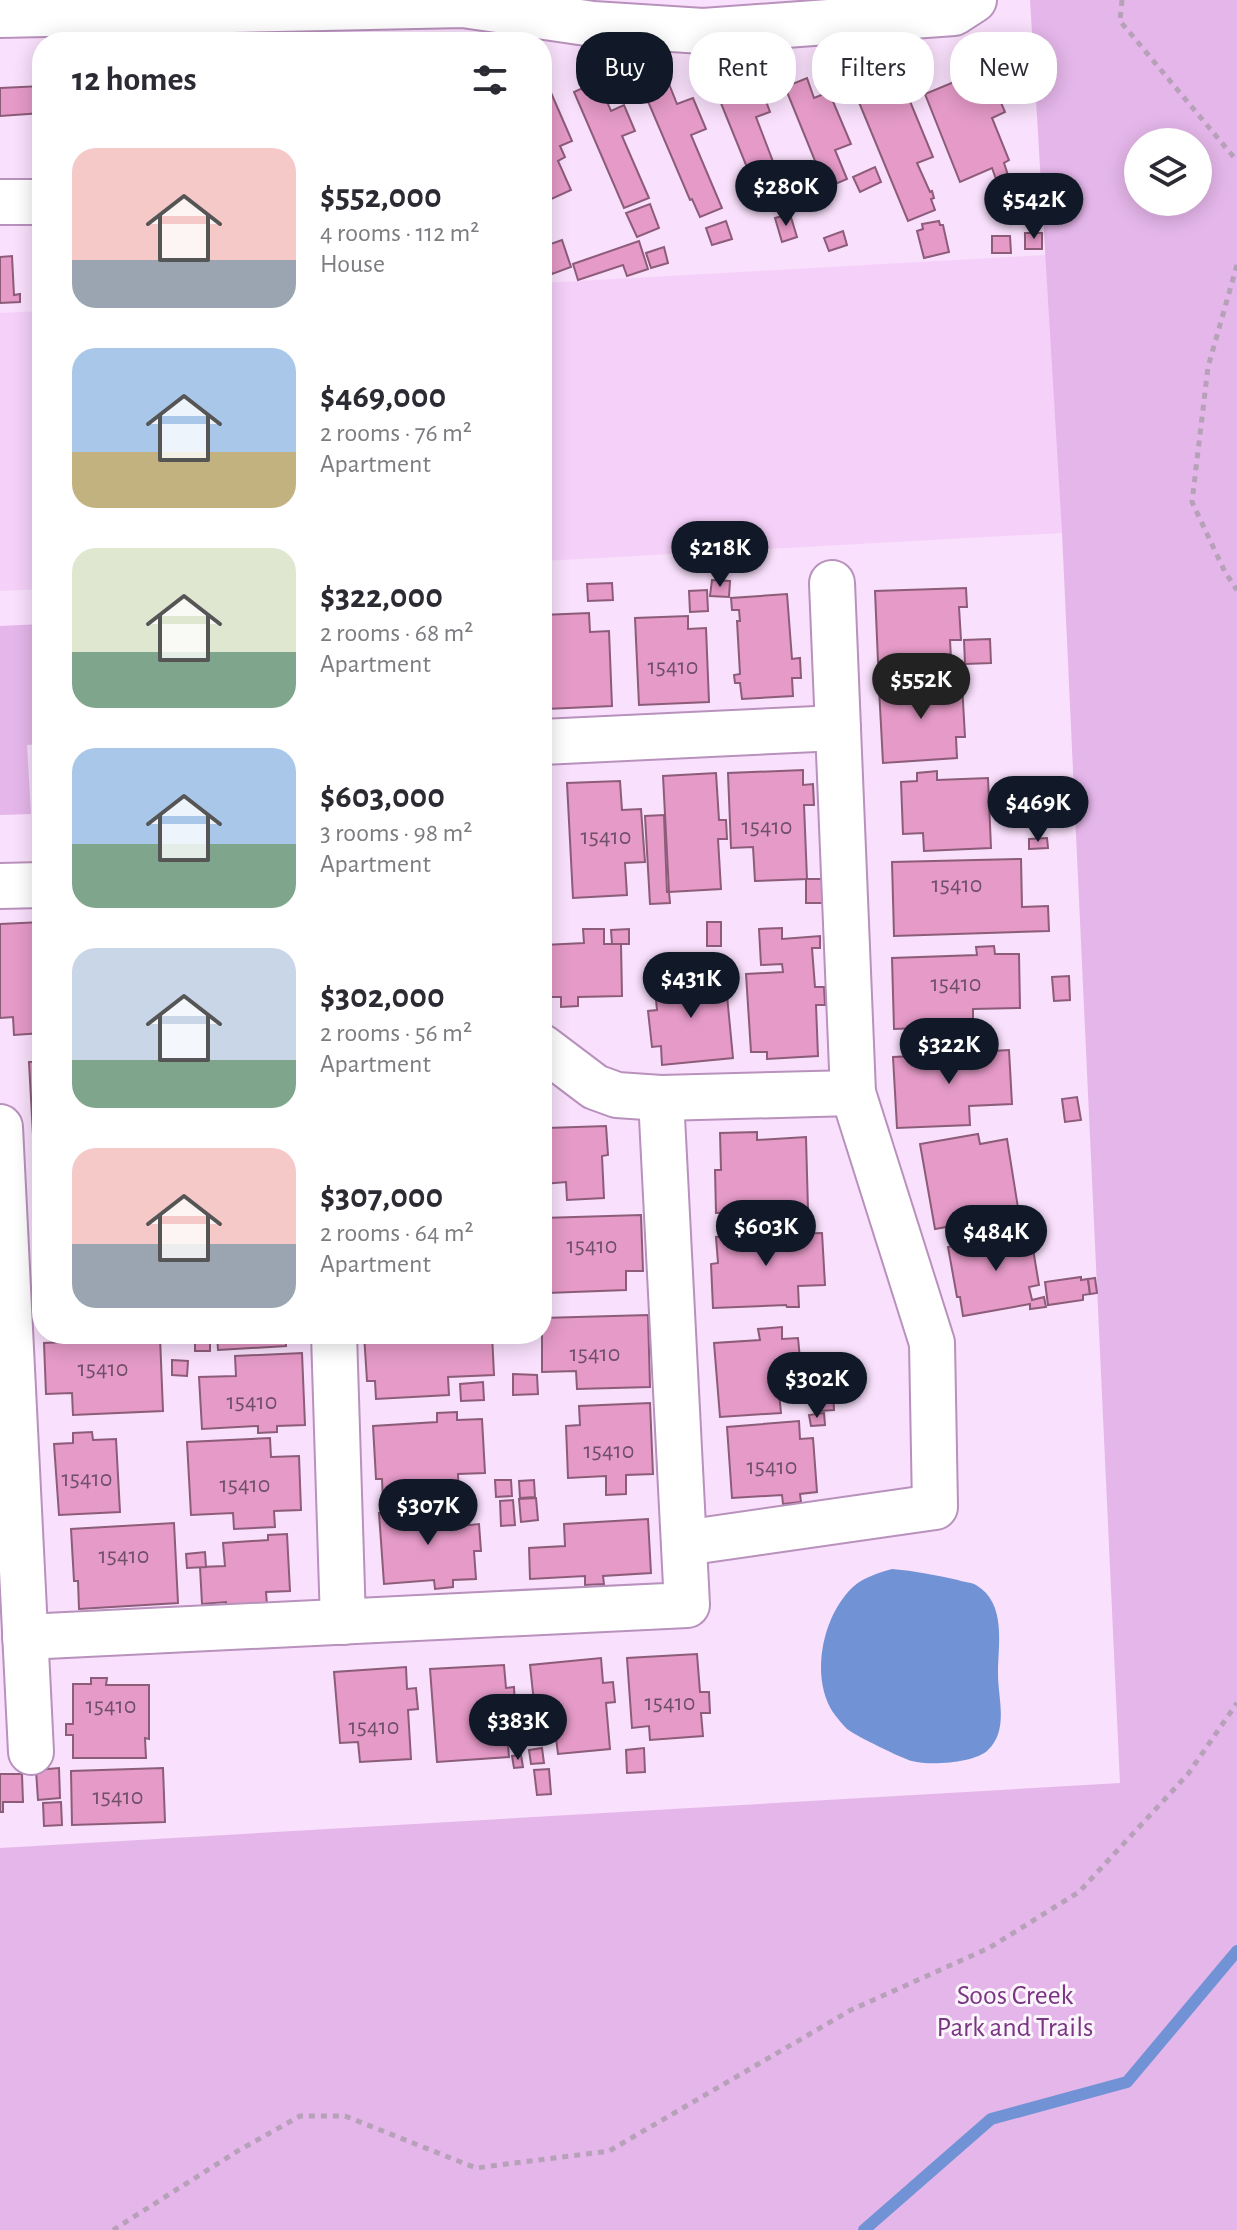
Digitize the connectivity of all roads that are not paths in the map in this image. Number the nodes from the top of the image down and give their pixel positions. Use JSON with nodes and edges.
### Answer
{"nodes":[{"id":1,"x":974,"y":0,"type":"edge"},
{"id":2,"x":0,"y":15,"type":"edge"},
{"id":3,"x":0,"y":202,"type":"edge"},
{"id":4,"x":32,"y":202,"type":"edge"},
{"id":5,"x":832,"y":583,"type":"dead end"},
{"id":6,"x":838,"y":728,"type":"junction"},
{"id":7,"x":552,"y":742,"type":"edge"},
{"id":8,"x":32,"y":885,"type":"edge"},
{"id":9,"x":0,"y":886,"type":"edge"},
{"id":10,"x":552,"y":1055,"type":"edge"},
{"id":11,"x":853,"y":1093,"type":"junction"},
{"id":12,"x":661,"y":1098,"type":"junction"},
{"id":13,"x":0,"y":1127,"type":"edge"},
{"id":14,"x":334,"y":1344,"type":"edge"},
{"id":15,"x":7,"y":1391,"type":"edge"},
{"id":16,"x":684,"y":1543,"type":"junction"},
{"id":17,"x":343,"y":1622,"type":"junction"},
{"id":18,"x":25,"y":1637,"type":"junction"},
{"id":19,"x":31,"y":1752,"type":"dead end"}],
"edges":[{"from":1,"to":2,"type":"lane"},
{"from":3,"to":4,"type":"lane"},
{"from":5,"to":6,"type":"lane"},
{"from":6,"to":7,"type":"lane"},
{"from":6,"to":11,"type":"lane"},
{"from":8,"to":9,"type":"lane"},
{"from":10,"to":12,"type":"lane"},
{"from":11,"to":12,"type":"lane"},
{"from":11,"to":16,"type":"lane"},
{"from":12,"to":16,"type":"lane"},
{"from":13,"to":15,"type":"lane"},
{"from":14,"to":17,"type":"lane"},
{"from":15,"to":18,"type":"lane"},
{"from":16,"to":17,"type":"lane"},
{"from":17,"to":18,"type":"lane"},
{"from":18,"to":19,"type":"lane"}]}
